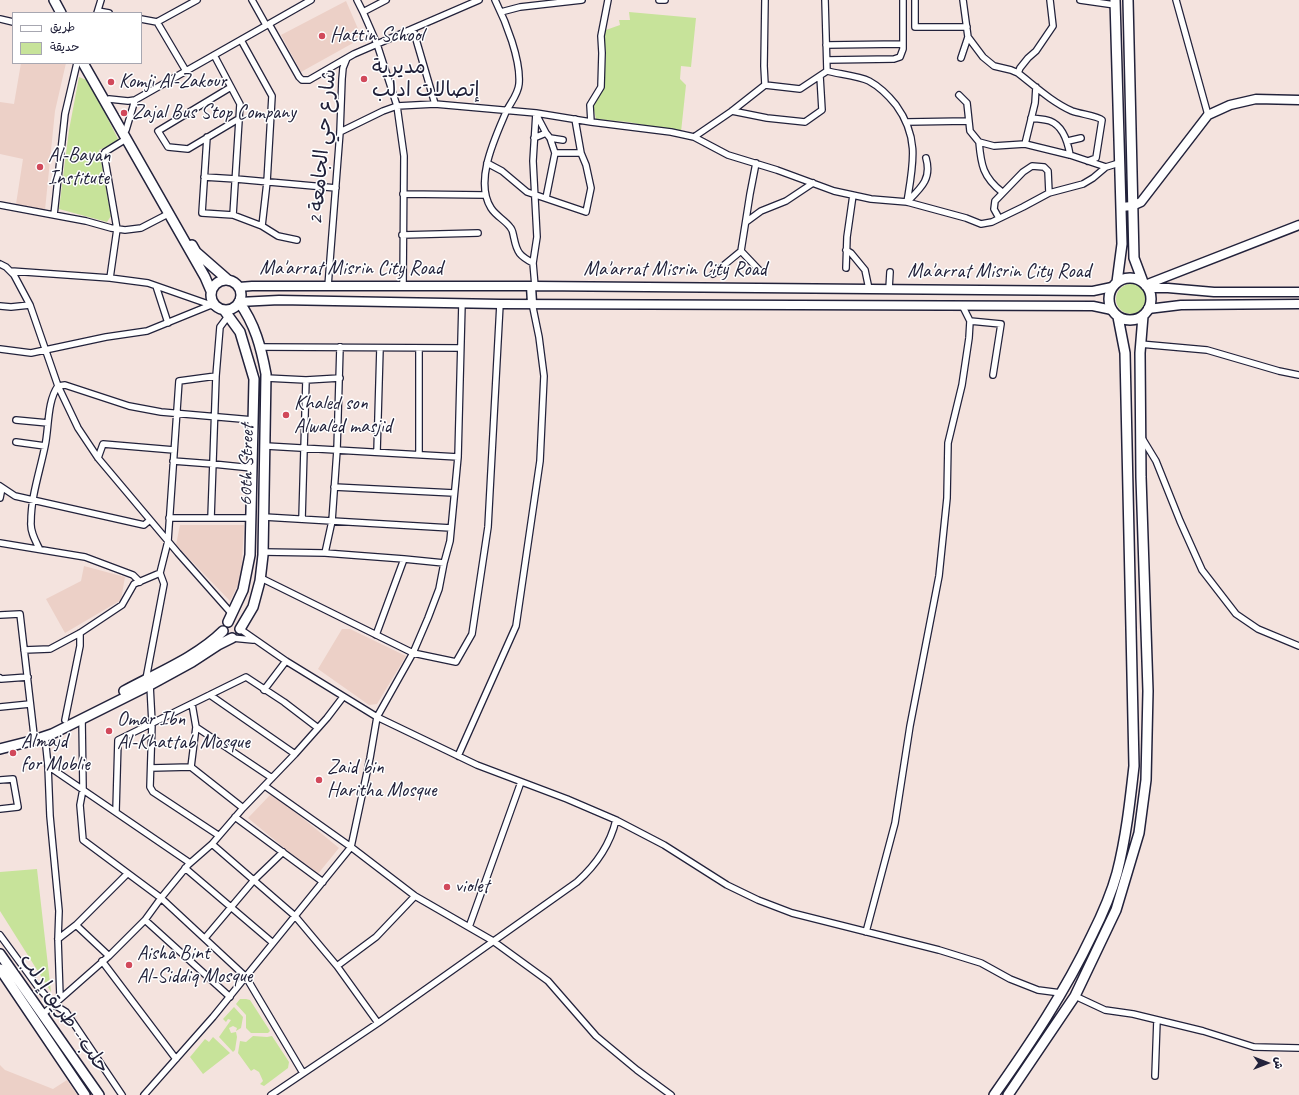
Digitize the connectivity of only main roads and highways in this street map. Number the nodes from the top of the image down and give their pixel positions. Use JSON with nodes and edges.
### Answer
{"nodes":[{"id":1,"x":47,"y":0,"type":"edge"},
{"id":2,"x":54,"y":0,"type":"edge"},
{"id":3,"x":1128,"y":0,"type":"edge"},
{"id":4,"x":1115,"y":2,"type":"edge"},
{"id":5,"x":53,"y":12,"type":"edge"},
{"id":6,"x":60,"y":12,"type":"edge"},
{"id":7,"x":84,"y":64,"type":"edge"},
{"id":8,"x":90,"y":64,"type":"edge"},
{"id":9,"x":1299,"y":100,"type":"edge"},
{"id":10,"x":126,"y":135,"type":"junction"},
{"id":11,"x":1132,"y":206,"type":"junction"},
{"id":12,"x":1121,"y":207,"type":"junction"},
{"id":13,"x":1299,"y":225,"type":"edge"},
{"id":14,"x":228,"y":280,"type":"junction"},
{"id":15,"x":1114,"y":284,"type":"junction"},
{"id":16,"x":1146,"y":285,"type":"junction"},
{"id":17,"x":533,"y":286,"type":"junction"},
{"id":18,"x":238,"y":287,"type":"junction"},
{"id":19,"x":211,"y":291,"type":"junction"},
{"id":20,"x":1299,"y":292,"type":"edge"},
{"id":21,"x":240,"y":302,"type":"junction"},
{"id":22,"x":532,"y":303,"type":"junction"},
{"id":23,"x":1299,"y":304,"type":"edge"},
{"id":24,"x":221,"y":310,"type":"junction"},
{"id":25,"x":1146,"y":312,"type":"junction"},
{"id":26,"x":1115,"y":313,"type":"junction"},
{"id":27,"x":253,"y":326,"type":"junction"},
{"id":28,"x":240,"y":332,"type":"junction"},
{"id":29,"x":230,"y":618,"type":"junction"},
{"id":30,"x":240,"y":630,"type":"junction"},
{"id":31,"x":223,"y":631,"type":"junction"},
{"id":32,"x":232,"y":638,"type":"junction"},
{"id":33,"x":148,"y":682,"type":"junction"},
{"id":34,"x":0,"y":744,"type":"edge"},
{"id":35,"x":0,"y":749,"type":"edge"},
{"id":36,"x":0,"y":954,"type":"edge"},
{"id":37,"x":0,"y":969,"type":"edge"},
{"id":38,"x":85,"y":1095,"type":"edge"},
{"id":39,"x":98,"y":1095,"type":"edge"},
{"id":40,"x":994,"y":1095,"type":"edge"},
{"id":41,"x":1008,"y":1095,"type":"edge"}],
"edges":[{"from":1,"to":5,"type":"main road"},
{"from":2,"to":6,"type":"main road"},
{"from":3,"to":11,"type":"main road"},
{"from":4,"to":12,"type":"main road"},
{"from":7,"to":10,"type":"main road"},
{"from":8,"to":10,"type":"main road"},
{"from":9,"to":11,"type":"main road"},
{"from":10,"to":14,"type":"main road"},
{"from":10,"to":19,"type":"main road"},
{"from":11,"to":12,"type":"main road"},
{"from":11,"to":16,"type":"main road"},
{"from":12,"to":15,"type":"main road"},
{"from":13,"to":16,"type":"main road"},
{"from":14,"to":18,"type":"main road"},
{"from":14,"to":19,"type":"main road"},
{"from":15,"to":16,"type":"main road"},
{"from":15,"to":17,"type":"main road","name":"Ma'arrat Misrin City Road"},
{"from":15,"to":26,"type":"main road"},
{"from":16,"to":20,"type":"main road"},
{"from":16,"to":25,"type":"main road"},
{"from":17,"to":18,"type":"main road","name":"Ma'arrat Misrin City Road"},
{"from":17,"to":22,"type":"main road"},
{"from":18,"to":21,"type":"main road"},
{"from":19,"to":24,"type":"main road"},
{"from":21,"to":22,"type":"main road","name":"Ma'arrat Misrin City Road"},
{"from":21,"to":24,"type":"main road"},
{"from":21,"to":27,"type":"main road","name":"60th Street"},
{"from":22,"to":26,"type":"main road","name":"Ma'arrat Misrin City Road"},
{"from":23,"to":25,"type":"main road"},
{"from":24,"to":28,"type":"main road","name":"60th Street"},
{"from":25,"to":26,"type":"main road"},
{"from":25,"to":41,"type":"main road"},
{"from":26,"to":40,"type":"main road"},
{"from":27,"to":28,"type":"main road"},
{"from":27,"to":30,"type":"main road","name":"60th Street"},
{"from":28,"to":29,"type":"main road","name":"60th Street"},
{"from":29,"to":30,"type":"main road"},
{"from":29,"to":31,"type":"main road"},
{"from":30,"to":32,"type":"main road"},
{"from":31,"to":32,"type":"main road"},
{"from":31,"to":33,"type":"main road"},
{"from":32,"to":33,"type":"main road"},
{"from":33,"to":34,"type":"main road"},
{"from":33,"to":35,"type":"main road"},
{"from":36,"to":39,"type":"main road","name":"حلب - طريق إدلب"},
{"from":37,"to":38,"type":"main road","name":"حلب - طريق إدلب"}]}
